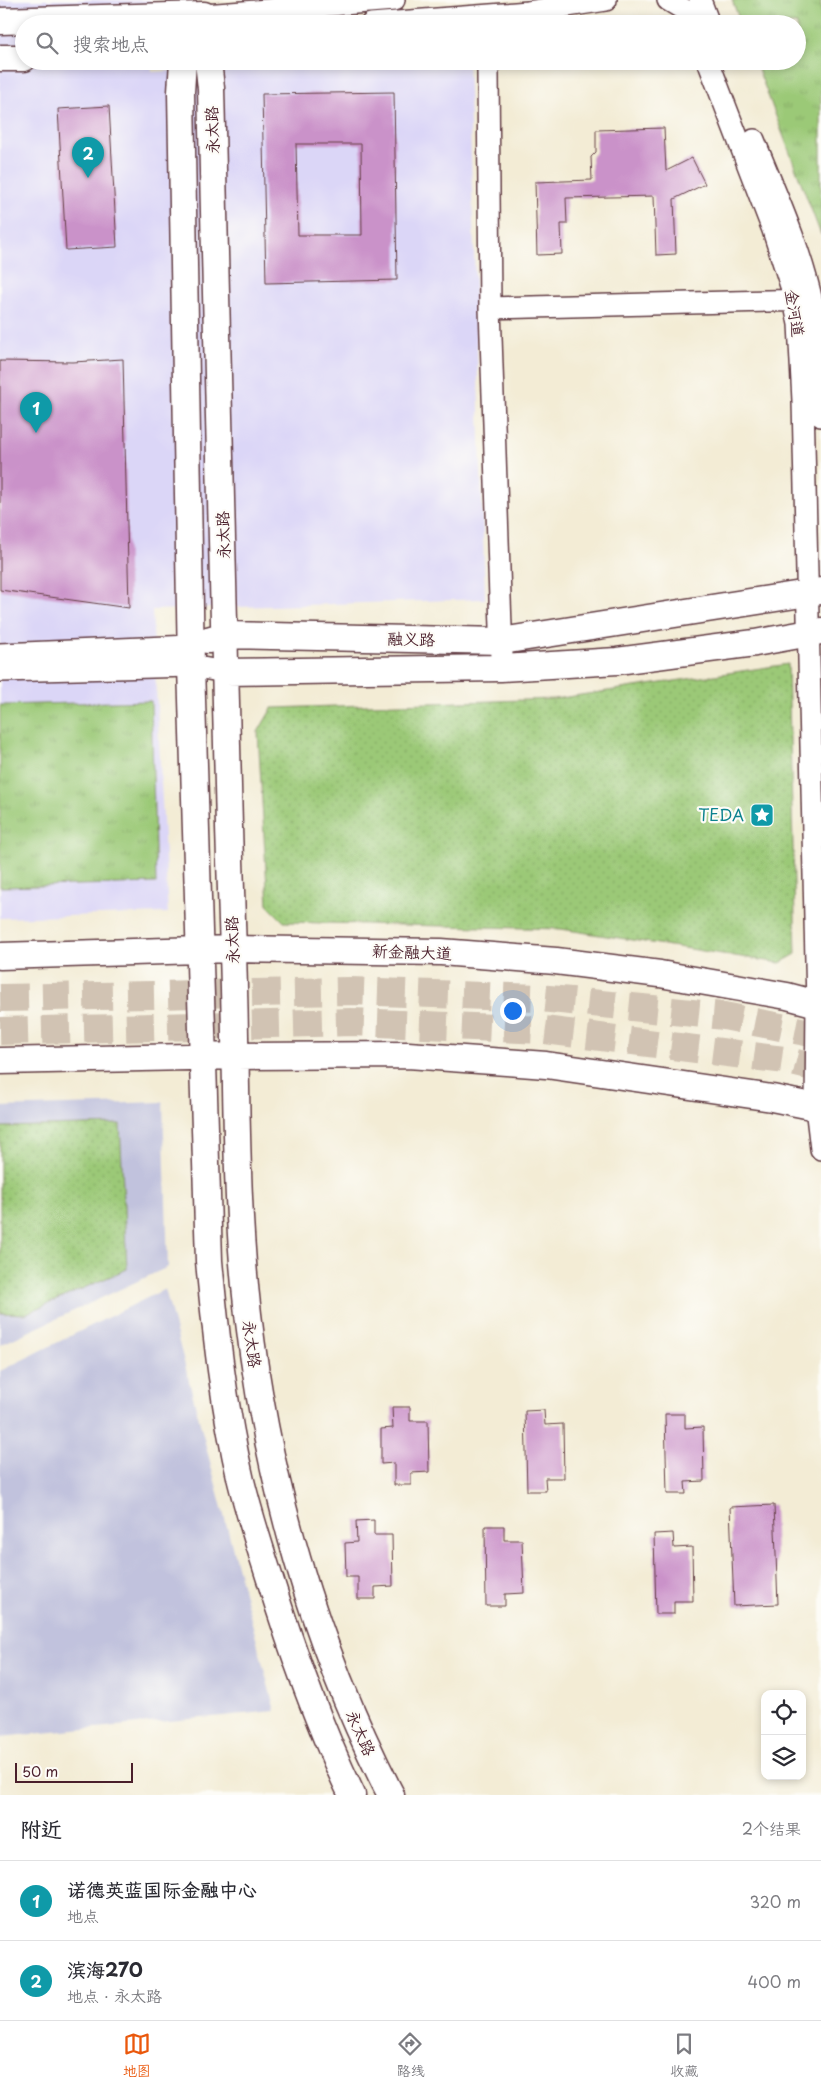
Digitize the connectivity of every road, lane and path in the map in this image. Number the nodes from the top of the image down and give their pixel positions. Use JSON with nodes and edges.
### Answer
{"nodes":[{"id":1,"x":394,"y":0,"type":"edge"},
{"id":2,"x":606,"y":0,"type":"edge"},
{"id":3,"x":668,"y":0,"type":"edge"},
{"id":4,"x":686,"y":0,"type":"edge"},
{"id":5,"x":700,"y":0,"type":"edge"},
{"id":6,"x":193,"y":13,"type":"edge"},
{"id":7,"x":145,"y":15,"type":"edge"},
{"id":8,"x":489,"y":15,"type":"edge"},
{"id":9,"x":687,"y":15,"type":"edge"},
{"id":10,"x":691,"y":15,"type":"edge"},
{"id":11,"x":706,"y":15,"type":"edge"},
{"id":12,"x":15,"y":20,"type":"edge"},
{"id":13,"x":0,"y":21,"type":"edge"},
{"id":14,"x":0,"y":58,"type":"edge"},
{"id":15,"x":15,"y":58,"type":"edge"},
{"id":16,"x":183,"y":70,"type":"edge"},
{"id":17,"x":209,"y":70,"type":"edge"},
{"id":18,"x":711,"y":70,"type":"edge"},
{"id":19,"x":727,"y":70,"type":"edge"},
{"id":20,"x":488,"y":72,"type":"dead end"},
{"id":21,"x":803,"y":300,"type":"junction"},
{"id":22,"x":490,"y":308,"type":"junction"},
{"id":23,"x":821,"y":416,"type":"edge"},
{"id":24,"x":817,"y":593,"type":"edge"},
{"id":25,"x":815,"y":632,"type":"edge"},
{"id":26,"x":225,"y":634,"type":"junction"},
{"id":27,"x":502,"y":641,"type":"junction"},
{"id":28,"x":0,"y":654,"type":"edge"},
{"id":29,"x":191,"y":656,"type":"junction"},
{"id":30,"x":501,"y":668,"type":"junction"},
{"id":31,"x":280,"y":670,"type":"junction"},
{"id":32,"x":0,"y":671,"type":"edge"},
{"id":33,"x":225,"y":672,"type":"junction"},
{"id":34,"x":227,"y":730,"type":"junction"},
{"id":35,"x":232,"y":949,"type":"junction"},
{"id":36,"x":199,"y":950,"type":"junction"},
{"id":37,"x":0,"y":956,"type":"edge"},
{"id":38,"x":819,"y":1004,"type":"edge"},
{"id":39,"x":235,"y":1006,"type":"junction"},
{"id":40,"x":196,"y":1055,"type":"junction"},
{"id":41,"x":236,"y":1056,"type":"junction"},
{"id":42,"x":0,"y":1061,"type":"edge"},
{"id":43,"x":819,"y":1107,"type":"edge"},
{"id":44,"x":821,"y":1149,"type":"edge"},
{"id":45,"x":352,"y":1795,"type":"edge"},
{"id":46,"x":391,"y":1795,"type":"edge"}],
"edges":[{"from":1,"to":6,"type":"street"},
{"from":2,"to":8,"type":"street"},
{"from":3,"to":9,"type":"street"},
{"from":4,"to":10,"type":"street"},
{"from":5,"to":11,"type":"street"},
{"from":6,"to":7,"type":"main road"},
{"from":12,"to":13,"type":"main road"},
{"from":14,"to":15,"type":"main road"},
{"from":16,"to":29,"type":"main road","name":"永太路"},
{"from":17,"to":26,"type":"main road","name":"永太路"},
{"from":18,"to":21,"type":"street","name":"金河道"},
{"from":19,"to":21,"type":"street","name":"金河道"},
{"from":20,"to":22,"type":"street"},
{"from":21,"to":22,"type":"street"},
{"from":21,"to":23,"type":"street","name":"金河道"},
{"from":21,"to":24,"type":"street","name":"金河道"},
{"from":22,"to":27,"type":"street"},
{"from":24,"to":25,"type":"street"},
{"from":24,"to":27,"type":"main road","name":"融义路"},
{"from":25,"to":30,"type":"main road","name":"融义路"},
{"from":25,"to":38,"type":"street"},
{"from":26,"to":27,"type":"main road","name":"融义路"},
{"from":26,"to":29,"type":"main road","name":"融义路"},
{"from":26,"to":33,"type":"main road","name":"永太路"},
{"from":27,"to":30,"type":"street"},
{"from":28,"to":29,"type":"street","name":"融义路"},
{"from":29,"to":32,"type":"street","name":"融义路"},
{"from":29,"to":33,"type":"street","name":"融义路"},
{"from":29,"to":36,"type":"main road","name":"永太路"},
{"from":30,"to":31,"type":"main road","name":"融义路"},
{"from":31,"to":33,"type":"main road","name":"融义路"},
{"from":31,"to":34,"type":"main road"},
{"from":33,"to":34,"type":"main road","name":"永太路"},
{"from":34,"to":35,"type":"main road","name":"永太路"},
{"from":35,"to":36,"type":"main road","name":"新金融大道"},
{"from":35,"to":38,"type":"main road","name":"新金融大道"},
{"from":35,"to":39,"type":"main road","name":"永太路"},
{"from":36,"to":37,"type":"main road","name":"新金融大道"},
{"from":36,"to":40,"type":"main road","name":"永太路"},
{"from":38,"to":43,"type":"street"},
{"from":39,"to":40,"type":"main road"},
{"from":39,"to":41,"type":"main road","name":"永太路"},
{"from":40,"to":41,"type":"main road"},
{"from":40,"to":42,"type":"main road"},
{"from":40,"to":45,"type":"main road","name":"永太路"},
{"from":41,"to":43,"type":"main road"},
{"from":41,"to":46,"type":"main road","name":"永太路"},
{"from":43,"to":44,"type":"street"}]}
